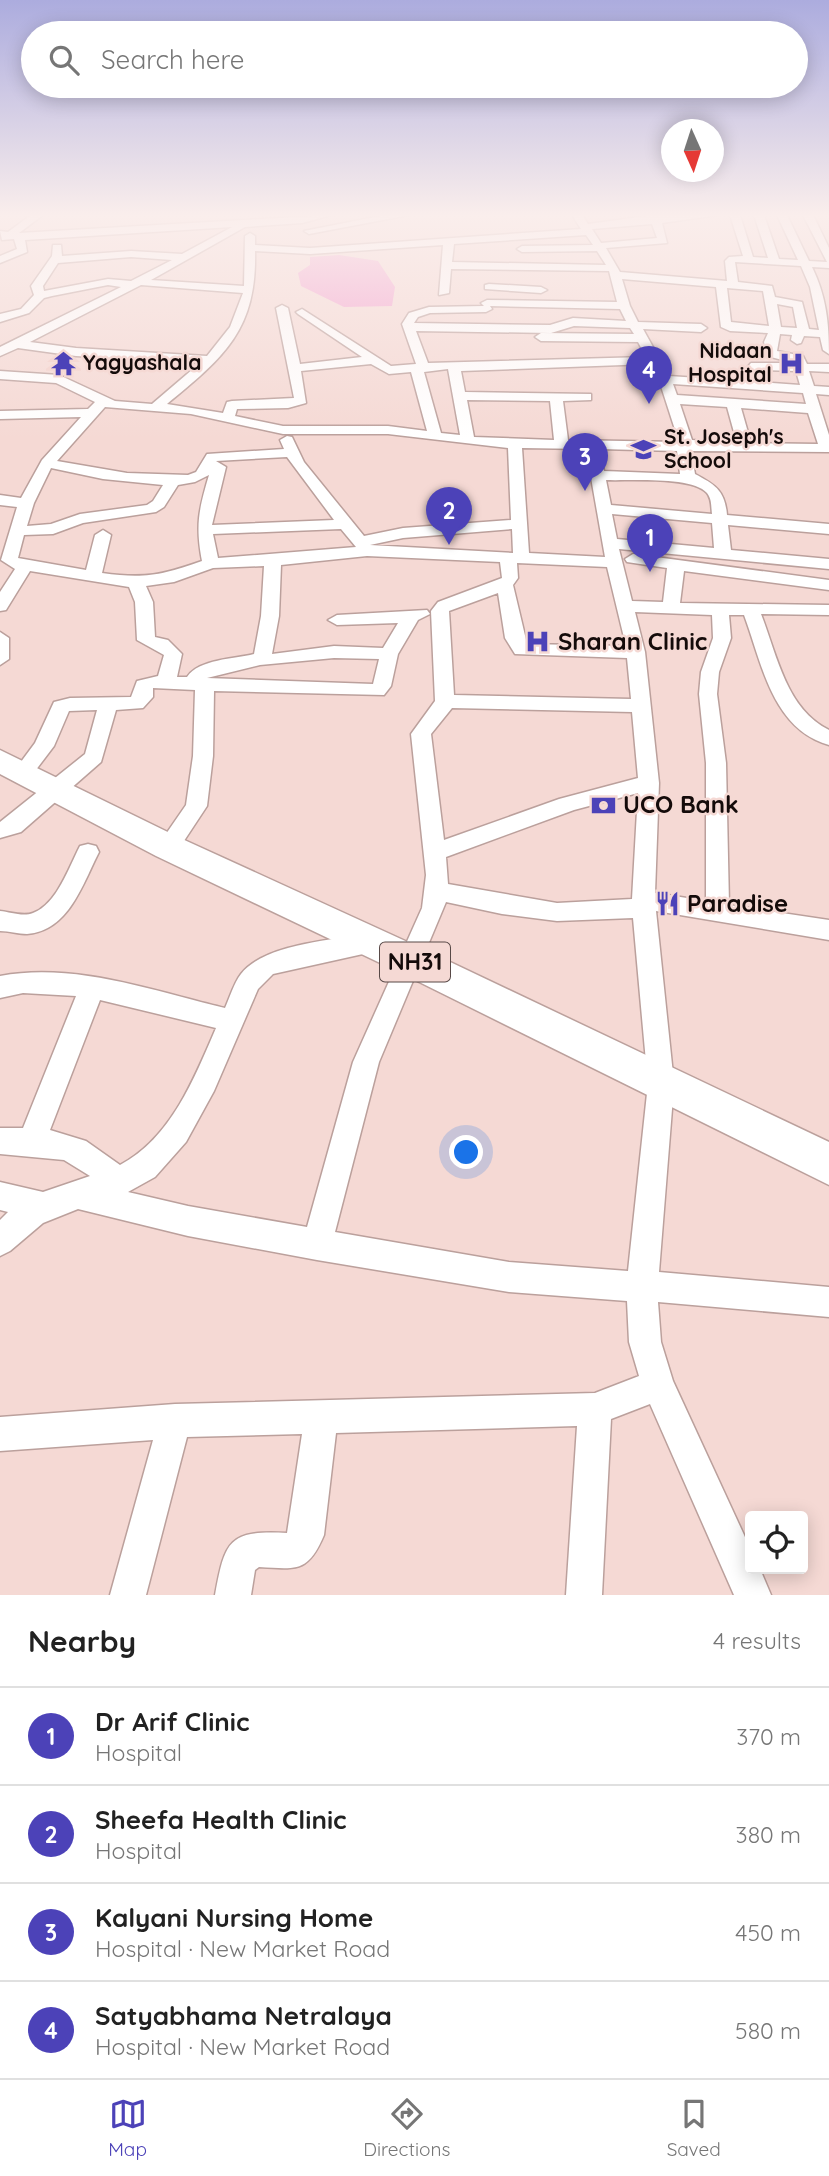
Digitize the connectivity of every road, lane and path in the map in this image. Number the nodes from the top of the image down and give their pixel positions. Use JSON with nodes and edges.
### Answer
{"nodes":[{"id":1,"x":38,"y":289,"type":"edge"},
{"id":2,"x":72,"y":289,"type":"edge"},
{"id":3,"x":126,"y":289,"type":"edge"},
{"id":4,"x":238,"y":289,"type":"edge"},
{"id":5,"x":443,"y":289,"type":"edge"},
{"id":6,"x":489,"y":289,"type":"edge"},
{"id":7,"x":526,"y":289,"type":"edge"},
{"id":8,"x":613,"y":289,"type":"edge"},
{"id":9,"x":727,"y":289,"type":"edge"},
{"id":10,"x":752,"y":289,"type":"edge"},
{"id":11,"x":767,"y":289,"type":"edge"},
{"id":12,"x":249,"y":290,"type":"joint"},
{"id":13,"x":540,"y":290,"type":"junction"},
{"id":14,"x":553,"y":290,"type":"dead end"},
{"id":15,"x":443,"y":293,"type":"dead end"},
{"id":16,"x":768,"y":293,"type":"junction"},
{"id":17,"x":40,"y":296,"type":"junction"},
{"id":18,"x":822,"y":297,"type":"edge"},
{"id":19,"x":539,"y":304,"type":"junction"},
{"id":20,"x":486,"y":306,"type":"junction"},
{"id":21,"x":624,"y":306,"type":"junction"},
{"id":22,"x":282,"y":308,"type":"dead end"},
{"id":23,"x":302,"y":312,"type":"dead end"},
{"id":24,"x":775,"y":315,"type":"junction"},
{"id":25,"x":803,"y":317,"type":"junction"},
{"id":26,"x":702,"y":321,"type":"dead end"},
{"id":27,"x":5,"y":327,"type":"edge"},
{"id":28,"x":410,"y":327,"type":"junction"},
{"id":29,"x":776,"y":330,"type":"junction"},
{"id":30,"x":636,"y":331,"type":"junction"},
{"id":31,"x":36,"y":334,"type":"junction"},
{"id":32,"x":826,"y":334,"type":"junction"},
{"id":33,"x":486,"y":336,"type":"junction"},
{"id":34,"x":798,"y":338,"type":"junction"},
{"id":35,"x":770,"y":342,"type":"junction"},
{"id":36,"x":16,"y":344,"type":"junction"},
{"id":37,"x":829,"y":350,"type":"edge"},
{"id":38,"x":0,"y":352,"type":"edge"},
{"id":39,"x":419,"y":353,"type":"junction"},
{"id":40,"x":211,"y":360,"type":"junction"},
{"id":41,"x":370,"y":360,"type":"junction"},
{"id":42,"x":653,"y":360,"type":"junction"},
{"id":43,"x":455,"y":361,"type":"junction"},
{"id":44,"x":801,"y":363,"type":"junction"},
{"id":45,"x":296,"y":368,"type":"junction"},
{"id":46,"x":420,"y":368,"type":"junction"},
{"id":47,"x":829,"y":368,"type":"edge"},
{"id":48,"x":0,"y":375,"type":"edge"},
{"id":49,"x":665,"y":380,"type":"junction"},
{"id":50,"x":751,"y":385,"type":"junction"},
{"id":51,"x":810,"y":390,"type":"junction"},
{"id":52,"x":829,"y":391,"type":"edge"},
{"id":53,"x":458,"y":396,"type":"junction"},
{"id":54,"x":556,"y":397,"type":"junction"},
{"id":55,"x":586,"y":397,"type":"dead end"},
{"id":56,"x":671,"y":399,"type":"junction"},
{"id":57,"x":733,"y":403,"type":"junction"},
{"id":58,"x":156,"y":407,"type":"junction"},
{"id":59,"x":96,"y":408,"type":"junction"},
{"id":60,"x":815,"y":409,"type":"junction"},
{"id":61,"x":0,"y":415,"type":"edge"},
{"id":62,"x":228,"y":417,"type":"junction"},
{"id":63,"x":256,"y":424,"type":"junction"},
{"id":64,"x":283,"y":430,"type":"junction"},
{"id":65,"x":435,"y":435,"type":"junction"},
{"id":66,"x":468,"y":441,"type":"junction"},
{"id":67,"x":515,"y":444,"type":"junction"},
{"id":68,"x":562,"y":445,"type":"junction"},
{"id":69,"x":593,"y":445,"type":"junction"},
{"id":70,"x":690,"y":447,"type":"junction"},
{"id":71,"x":745,"y":447,"type":"junction"},
{"id":72,"x":828,"y":448,"type":"edge"},
{"id":73,"x":256,"y":453,"type":"junction"},
{"id":74,"x":291,"y":453,"type":"junction"},
{"id":75,"x":47,"y":463,"type":"junction"},
{"id":76,"x":206,"y":463,"type":"junction"},
{"id":77,"x":597,"y":475,"type":"junction"},
{"id":78,"x":175,"y":478,"type":"junction"},
{"id":79,"x":693,"y":479,"type":"junction"},
{"id":80,"x":0,"y":500,"type":"edge"},
{"id":81,"x":26,"y":503,"type":"junction"},
{"id":82,"x":604,"y":509,"type":"junction"},
{"id":83,"x":720,"y":519,"type":"junction"},
{"id":84,"x":346,"y":524,"type":"junction"},
{"id":85,"x":519,"y":524,"type":"junction"},
{"id":86,"x":829,"y":529,"type":"edge"},
{"id":87,"x":204,"y":530,"type":"junction"},
{"id":88,"x":18,"y":531,"type":"junction"},
{"id":89,"x":103,"y":535,"type":"dead end"},
{"id":90,"x":363,"y":547,"type":"junction"},
{"id":91,"x":613,"y":554,"type":"junction"},
{"id":92,"x":723,"y":554,"type":"junction"},
{"id":93,"x":514,"y":558,"type":"junction"},
{"id":94,"x":272,"y":561,"type":"junction"},
{"id":95,"x":211,"y":563,"type":"junction"},
{"id":96,"x":829,"y":564,"type":"edge"},
{"id":97,"x":20,"y":565,"type":"junction"},
{"id":98,"x":676,"y":565,"type":"junction"},
{"id":99,"x":0,"y":574,"type":"edge"},
{"id":100,"x":93,"y":575,"type":"junction"},
{"id":101,"x":136,"y":583,"type":"junction"},
{"id":102,"x":505,"y":585,"type":"junction"},
{"id":103,"x":829,"y":586,"type":"edge"},
{"id":104,"x":0,"y":606,"type":"edge"},
{"id":105,"x":625,"y":606,"type":"junction"},
{"id":106,"x":671,"y":608,"type":"junction"},
{"id":107,"x":720,"y":610,"type":"junction"},
{"id":108,"x":751,"y":610,"type":"junction"},
{"id":109,"x":829,"y":610,"type":"edge"},
{"id":110,"x":440,"y":611,"type":"junction"},
{"id":111,"x":411,"y":616,"type":"junction"},
{"id":112,"x":337,"y":620,"type":"dead end"},
{"id":113,"x":0,"y":638,"type":"edge"},
{"id":114,"x":636,"y":652,"type":"junction"},
{"id":115,"x":389,"y":654,"type":"junction"},
{"id":116,"x":0,"y":659,"type":"edge"},
{"id":117,"x":260,"y":659,"type":"junction"},
{"id":118,"x":166,"y":683,"type":"junction"},
{"id":119,"x":198,"y":684,"type":"junction"},
{"id":120,"x":445,"y":701,"type":"junction"},
{"id":121,"x":108,"y":704,"type":"junction"},
{"id":122,"x":641,"y":706,"type":"junction"},
{"id":123,"x":829,"y":738,"type":"edge"},
{"id":124,"x":11,"y":767,"type":"edge"},
{"id":125,"x":649,"y":783,"type":"junction"},
{"id":126,"x":54,"y":791,"type":"junction"},
{"id":127,"x":0,"y":830,"type":"edge"},
{"id":128,"x":168,"y":847,"type":"junction"},
{"id":129,"x":88,"y":852,"type":"dead end"},
{"id":130,"x":433,"y":853,"type":"junction"},
{"id":131,"x":438,"y":891,"type":"junction"},
{"id":132,"x":643,"y":904,"type":"junction"},
{"id":133,"x":718,"y":913,"type":"junction"},
{"id":134,"x":0,"y":921,"type":"edge"},
{"id":135,"x":829,"y":930,"type":"edge"},
{"id":136,"x":373,"y":943,"type":"junction"},
{"id":137,"x":412,"y":961,"type":"junction"},
{"id":138,"x":0,"y":987,"type":"edge"},
{"id":139,"x":92,"y":988,"type":"junction"},
{"id":140,"x":231,"y":1021,"type":"junction"},
{"id":141,"x":661,"y":1084,"type":"junction"},
{"id":142,"x":0,"y":1141,"type":"edge"},
{"id":143,"x":31,"y":1142,"type":"junction"},
{"id":144,"x":829,"y":1164,"type":"edge"},
{"id":145,"x":118,"y":1182,"type":"junction"},
{"id":146,"x":79,"y":1195,"type":"junction"},
{"id":147,"x":0,"y":1196,"type":"edge"},
{"id":148,"x":41,"y":1206,"type":"junction"},
{"id":149,"x":0,"y":1241,"type":"edge"},
{"id":150,"x":317,"y":1245,"type":"junction"},
{"id":151,"x":642,"y":1287,"type":"junction"},
{"id":152,"x":829,"y":1302,"type":"edge"},
{"id":153,"x":658,"y":1385,"type":"junction"},
{"id":154,"x":594,"y":1409,"type":"junction"},
{"id":155,"x":321,"y":1416,"type":"junction"},
{"id":156,"x":175,"y":1421,"type":"junction"},
{"id":157,"x":0,"y":1434,"type":"edge"},
{"id":158,"x":128,"y":1595,"type":"edge"},
{"id":159,"x":233,"y":1595,"type":"edge"},
{"id":160,"x":584,"y":1595,"type":"edge"},
{"id":161,"x":753,"y":1595,"type":"edge"}],
"edges":[{"from":1,"to":17,"type":"street"},
{"from":2,"to":17,"type":"street"},
{"from":3,"to":31,"type":"street"},
{"from":4,"to":12,"type":"street"},
{"from":5,"to":15,"type":"street"},
{"from":6,"to":20,"type":"street"},
{"from":7,"to":13,"type":"street"},
{"from":8,"to":21,"type":"street"},
{"from":9,"to":29,"type":"street"},
{"from":10,"to":16,"type":"street"},
{"from":11,"to":16,"type":"street"},
{"from":12,"to":40,"type":"street"},
{"from":13,"to":14,"type":"street"},
{"from":13,"to":19,"type":"street"},
{"from":16,"to":18,"type":"street"},
{"from":16,"to":24,"type":"street"},
{"from":16,"to":25,"type":"street"},
{"from":17,"to":27,"type":"street"},
{"from":18,"to":32,"type":"street"},
{"from":19,"to":20,"type":"street"},
{"from":19,"to":21,"type":"street"},
{"from":20,"to":28,"type":"street"},
{"from":20,"to":33,"type":"street"},
{"from":21,"to":30,"type":"street"},
{"from":22,"to":45,"type":"street"},
{"from":23,"to":41,"type":"street"},
{"from":24,"to":25,"type":"street"},
{"from":24,"to":29,"type":"street"},
{"from":25,"to":34,"type":"street"},
{"from":26,"to":30,"type":"street"},
{"from":27,"to":31,"type":"street"},
{"from":28,"to":33,"type":"street"},
{"from":28,"to":39,"type":"street"},
{"from":29,"to":34,"type":"street"},
{"from":29,"to":35,"type":"street"},
{"from":30,"to":33,"type":"street"},
{"from":30,"to":42,"type":"street"},
{"from":31,"to":36,"type":"street"},
{"from":32,"to":34,"type":"street"},
{"from":32,"to":37,"type":"street"},
{"from":34,"to":35,"type":"street"},
{"from":34,"to":44,"type":"street"},
{"from":35,"to":44,"type":"street"},
{"from":36,"to":38,"type":"street"},
{"from":36,"to":40,"type":"street"},
{"from":39,"to":43,"type":"street"},
{"from":39,"to":46,"type":"street"},
{"from":40,"to":58,"type":"street"},
{"from":41,"to":45,"type":"street"},
{"from":41,"to":46,"type":"street"},
{"from":42,"to":43,"type":"street"},
{"from":42,"to":49,"type":"street"},
{"from":43,"to":46,"type":"street"},
{"from":43,"to":53,"type":"street"},
{"from":44,"to":47,"type":"street"},
{"from":44,"to":50,"type":"street"},
{"from":44,"to":51,"type":"street"},
{"from":45,"to":62,"type":"street"},
{"from":46,"to":65,"type":"street"},
{"from":48,"to":59,"type":"street"},
{"from":49,"to":50,"type":"street"},
{"from":49,"to":56,"type":"street"},
{"from":50,"to":51,"type":"street"},
{"from":51,"to":52,"type":"street"},
{"from":51,"to":60,"type":"street"},
{"from":53,"to":54,"type":"street"},
{"from":53,"to":66,"type":"street"},
{"from":54,"to":55,"type":"street"},
{"from":54,"to":68,"type":"street"},
{"from":56,"to":57,"type":"street"},
{"from":56,"to":70,"type":"street"},
{"from":57,"to":60,"type":"street"},
{"from":57,"to":71,"type":"street"},
{"from":58,"to":59,"type":"street"},
{"from":58,"to":62,"type":"street"},
{"from":59,"to":61,"type":"street"},
{"from":59,"to":75,"type":"street"},
{"from":60,"to":72,"type":"street"},
{"from":62,"to":63,"type":"street"},
{"from":63,"to":64,"type":"street"},
{"from":63,"to":73,"type":"street"},
{"from":64,"to":65,"type":"street"},
{"from":64,"to":74,"type":"street"},
{"from":65,"to":66,"type":"street"},
{"from":66,"to":67,"type":"street"},
{"from":67,"to":68,"type":"street"},
{"from":67,"to":85,"type":"street"},
{"from":68,"to":69,"type":"street"},
{"from":69,"to":70,"type":"street"},
{"from":69,"to":77,"type":"street"},
{"from":70,"to":71,"type":"street"},
{"from":70,"to":79,"type":"street"},
{"from":71,"to":72,"type":"street"},
{"from":73,"to":74,"type":"street"},
{"from":73,"to":76,"type":"street"},
{"from":74,"to":84,"type":"street"},
{"from":75,"to":78,"type":"street"},
{"from":75,"to":81,"type":"street"},
{"from":76,"to":78,"type":"street"},
{"from":76,"to":87,"type":"street"},
{"from":77,"to":79,"type":"street"},
{"from":77,"to":82,"type":"street"},
{"from":78,"to":88,"type":"street"},
{"from":79,"to":83,"type":"street"},
{"from":80,"to":81,"type":"street"},
{"from":81,"to":88,"type":"street"},
{"from":82,"to":83,"type":"street"},
{"from":82,"to":91,"type":"street"},
{"from":83,"to":86,"type":"street"},
{"from":83,"to":92,"type":"street"},
{"from":84,"to":87,"type":"street"},
{"from":84,"to":90,"type":"street"},
{"from":85,"to":90,"type":"street"},
{"from":85,"to":93,"type":"street"},
{"from":87,"to":95,"type":"street"},
{"from":88,"to":97,"type":"street"},
{"from":89,"to":100,"type":"street"},
{"from":90,"to":93,"type":"street"},
{"from":90,"to":94,"type":"street"},
{"from":91,"to":92,"type":"street"},
{"from":91,"to":93,"type":"street"},
{"from":91,"to":98,"type":"street"},
{"from":91,"to":105,"type":"street"},
{"from":92,"to":96,"type":"street"},
{"from":93,"to":102,"type":"street"},
{"from":94,"to":95,"type":"street"},
{"from":94,"to":117,"type":"street"},
{"from":95,"to":101,"type":"street"},
{"from":97,"to":99,"type":"street"},
{"from":97,"to":100,"type":"street"},
{"from":97,"to":104,"type":"street"},
{"from":98,"to":103,"type":"street"},
{"from":98,"to":106,"type":"street"},
{"from":100,"to":101,"type":"street"},
{"from":101,"to":118,"type":"street"},
{"from":102,"to":110,"type":"street"},
{"from":102,"to":114,"type":"street"},
{"from":105,"to":106,"type":"street"},
{"from":105,"to":114,"type":"street"},
{"from":106,"to":107,"type":"street"},
{"from":107,"to":108,"type":"street"},
{"from":107,"to":133,"type":"street"},
{"from":108,"to":109,"type":"street"},
{"from":108,"to":123,"type":"street"},
{"from":110,"to":111,"type":"street"},
{"from":110,"to":120,"type":"street"},
{"from":111,"to":112,"type":"street"},
{"from":111,"to":115,"type":"street"},
{"from":113,"to":116,"type":"street"},
{"from":114,"to":122,"type":"street"},
{"from":115,"to":117,"type":"street"},
{"from":115,"to":119,"type":"street"},
{"from":117,"to":119,"type":"street"},
{"from":118,"to":119,"type":"street"},
{"from":118,"to":121,"type":"street"},
{"from":119,"to":128,"type":"street"},
{"from":120,"to":122,"type":"street"},
{"from":120,"to":130,"type":"street"},
{"from":121,"to":124,"type":"street"},
{"from":121,"to":126,"type":"street"},
{"from":122,"to":125,"type":"street"},
{"from":124,"to":126,"type":"highway","number":"NH31"},
{"from":125,"to":130,"type":"street"},
{"from":125,"to":132,"type":"street"},
{"from":126,"to":127,"type":"street"},
{"from":126,"to":128,"type":"highway","number":"NH31"},
{"from":128,"to":136,"type":"highway","number":"NH31"},
{"from":129,"to":134,"type":"street"},
{"from":130,"to":131,"type":"street"},
{"from":131,"to":132,"type":"street"},
{"from":131,"to":137,"type":"street"},
{"from":132,"to":133,"type":"street"},
{"from":132,"to":141,"type":"street"},
{"from":133,"to":135,"type":"street"},
{"from":136,"to":137,"type":"highway","number":"NH31"},
{"from":136,"to":140,"type":"street"},
{"from":137,"to":141,"type":"highway","number":"NH31"},
{"from":137,"to":150,"type":"street"},
{"from":138,"to":139,"type":"street"},
{"from":139,"to":140,"type":"street"},
{"from":139,"to":143,"type":"street"},
{"from":140,"to":145,"type":"street"},
{"from":141,"to":144,"type":"highway","number":"NH31"},
{"from":141,"to":151,"type":"street"},
{"from":142,"to":143,"type":"street"},
{"from":143,"to":145,"type":"street"},
{"from":145,"to":146,"type":"street"},
{"from":146,"to":148,"type":"street"},
{"from":146,"to":150,"type":"street"},
{"from":147,"to":148,"type":"street"},
{"from":148,"to":149,"type":"street"},
{"from":150,"to":151,"type":"street"},
{"from":151,"to":152,"type":"street"},
{"from":151,"to":153,"type":"street"},
{"from":153,"to":154,"type":"street"},
{"from":153,"to":161,"type":"street"},
{"from":154,"to":155,"type":"street"},
{"from":154,"to":160,"type":"street"},
{"from":155,"to":156,"type":"street"},
{"from":155,"to":159,"type":"street"},
{"from":156,"to":157,"type":"street"},
{"from":156,"to":158,"type":"street"}]}
